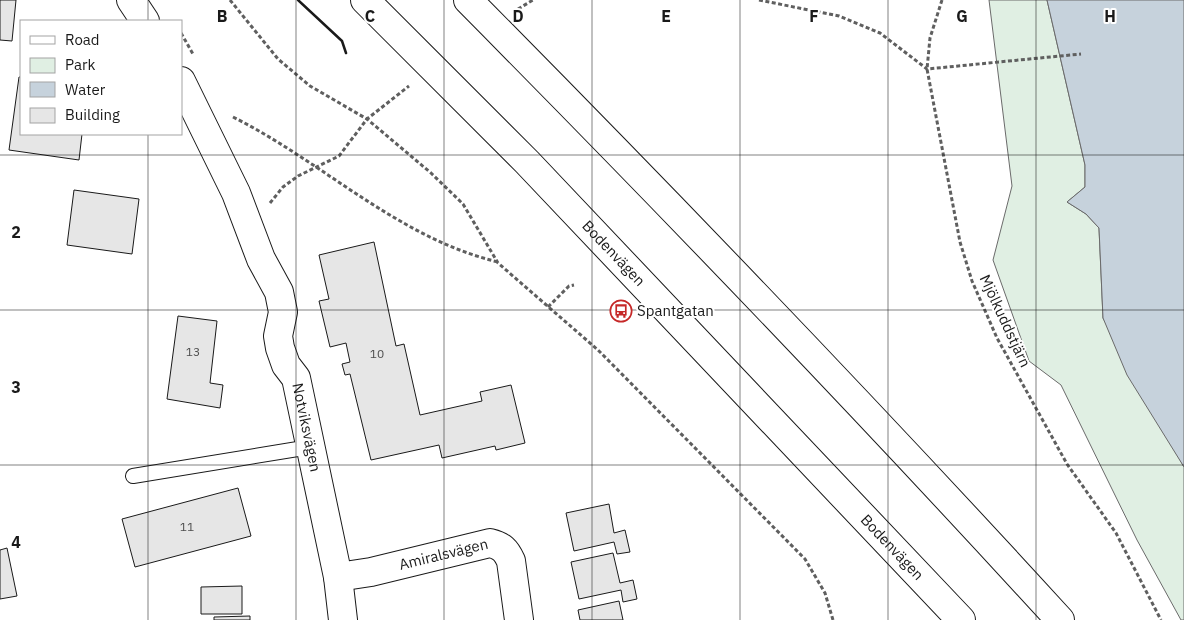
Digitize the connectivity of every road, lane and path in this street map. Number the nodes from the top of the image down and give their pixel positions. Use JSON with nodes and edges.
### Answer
{"nodes":[{"id":1,"x":131,"y":0,"type":"edge"},
{"id":2,"x":230,"y":0,"type":"edge"},
{"id":3,"x":364,"y":0,"type":"edge"},
{"id":4,"x":468,"y":0,"type":"edge"},
{"id":5,"x":533,"y":0,"type":"edge"},
{"id":6,"x":759,"y":0,"type":"edge"},
{"id":7,"x":942,"y":0,"type":"edge"},
{"id":8,"x":518,"y":9,"type":"dead end"},
{"id":9,"x":145,"y":20,"type":"edge"},
{"id":10,"x":182,"y":35,"type":"edge"},
{"id":11,"x":1081,"y":54,"type":"dead end"},
{"id":12,"x":194,"y":55,"type":"dead end"},
{"id":13,"x":927,"y":69,"type":"junction"},
{"id":14,"x":182,"y":83,"type":"edge"},
{"id":15,"x":409,"y":86,"type":"dead end"},
{"id":16,"x":232,"y":117,"type":"dead end"},
{"id":17,"x":367,"y":119,"type":"junction"},
{"id":18,"x":316,"y":168,"type":"junction"},
{"id":19,"x":264,"y":210,"type":"dead end"},
{"id":20,"x":498,"y":263,"type":"junction"},
{"id":21,"x":574,"y":285,"type":"dead end"},
{"id":22,"x":548,"y":307,"type":"junction"},
{"id":23,"x":310,"y":447,"type":"junction"},
{"id":24,"x":133,"y":476,"type":"dead end"},
{"id":25,"x":338,"y":577,"type":"junction"},
{"id":26,"x":343,"y":620,"type":"edge"},
{"id":27,"x":520,"y":620,"type":"edge"},
{"id":28,"x":833,"y":620,"type":"edge"},
{"id":29,"x":961,"y":620,"type":"edge"},
{"id":30,"x":1060,"y":620,"type":"edge"},
{"id":31,"x":1161,"y":620,"type":"edge"}],
"edges":[{"from":1,"to":9,"type":"main road"},
{"from":2,"to":17,"type":"path"},
{"from":3,"to":29,"type":"main road","name":"Bodenvägen"},
{"from":4,"to":30,"type":"main road"},
{"from":5,"to":8,"type":"path"},
{"from":6,"to":13,"type":"path"},
{"from":7,"to":13,"type":"path","name":"Mjölkuddstjärn"},
{"from":10,"to":12,"type":"path"},
{"from":11,"to":13,"type":"path"},
{"from":13,"to":31,"type":"path","name":"Mjölkuddstjärn"},
{"from":14,"to":23,"type":"main road","name":"Notviksvägen"},
{"from":15,"to":17,"type":"path"},
{"from":16,"to":18,"type":"path"},
{"from":17,"to":18,"type":"path"},
{"from":17,"to":20,"type":"path"},
{"from":18,"to":19,"type":"path"},
{"from":18,"to":20,"type":"path"},
{"from":20,"to":22,"type":"path"},
{"from":21,"to":22,"type":"path"},
{"from":22,"to":28,"type":"path"},
{"from":23,"to":24,"type":"lane"},
{"from":23,"to":25,"type":"main road","name":"Notviksvägen"},
{"from":25,"to":26,"type":"main road","name":"Notviksvägen"},
{"from":25,"to":27,"type":"main road","name":"Amiralsvägen"}]}
